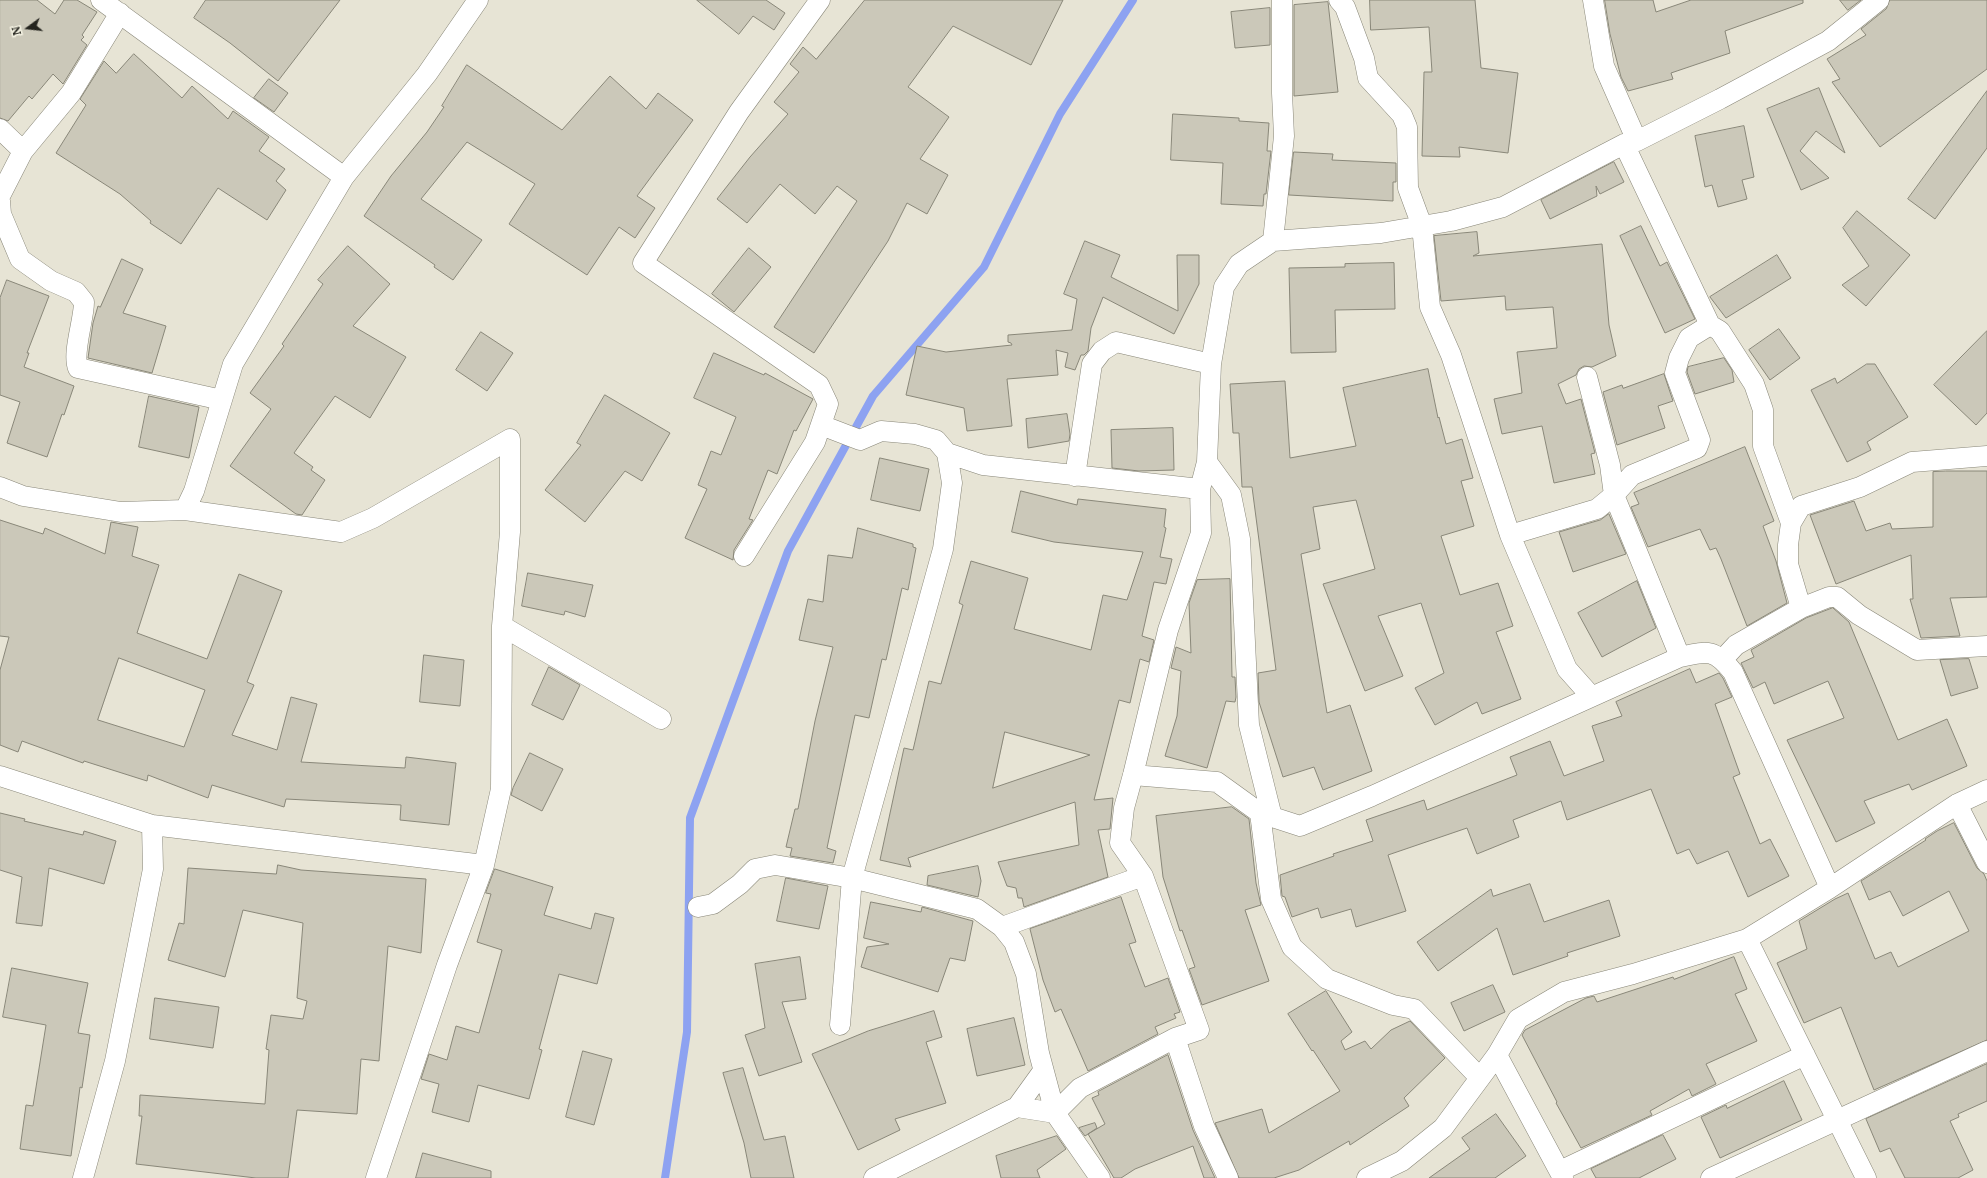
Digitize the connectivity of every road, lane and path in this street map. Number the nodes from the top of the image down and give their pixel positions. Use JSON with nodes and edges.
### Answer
{"nodes":[{"id":1,"x":101,"y":0,"type":"edge"},
{"id":2,"x":478,"y":0,"type":"edge"},
{"id":3,"x":820,"y":0,"type":"edge"},
{"id":4,"x":1282,"y":0,"type":"edge"},
{"id":5,"x":1339,"y":0,"type":"edge"},
{"id":6,"x":1593,"y":0,"type":"edge"},
{"id":7,"x":1879,"y":0,"type":"edge"},
{"id":8,"x":120,"y":13,"type":"junction"},
{"id":9,"x":0,"y":130,"type":"edge"},
{"id":10,"x":1631,"y":142,"type":"junction"},
{"id":11,"x":23,"y":151,"type":"junction"},
{"id":12,"x":344,"y":177,"type":"junction"},
{"id":13,"x":0,"y":196,"type":"edge"},
{"id":14,"x":0,"y":201,"type":"edge"},
{"id":15,"x":1422,"y":226,"type":"junction"},
{"id":16,"x":1273,"y":241,"type":"junction"},
{"id":17,"x":1710,"y":325,"type":"junction"},
{"id":18,"x":1211,"y":364,"type":"junction"},
{"id":19,"x":1588,"y":377,"type":"dead end"},
{"id":20,"x":222,"y":400,"type":"junction"},
{"id":21,"x":821,"y":425,"type":"junction"},
{"id":22,"x":947,"y":453,"type":"junction"},
{"id":23,"x":1987,"y":456,"type":"edge"},
{"id":24,"x":1206,"y":462,"type":"junction"},
{"id":25,"x":983,"y":465,"type":"junction"},
{"id":26,"x":1075,"y":476,"type":"junction"},
{"id":27,"x":952,"y":483,"type":"junction"},
{"id":28,"x":0,"y":487,"type":"edge"},
{"id":29,"x":1200,"y":489,"type":"junction"},
{"id":30,"x":1614,"y":495,"type":"junction"},
{"id":31,"x":185,"y":510,"type":"junction"},
{"id":32,"x":1791,"y":523,"type":"junction"},
{"id":33,"x":1510,"y":535,"type":"junction"},
{"id":34,"x":744,"y":556,"type":"dead end"},
{"id":35,"x":1801,"y":608,"type":"junction"},
{"id":36,"x":502,"y":626,"type":"junction"},
{"id":37,"x":1987,"y":646,"type":"edge"},
{"id":38,"x":1680,"y":657,"type":"junction"},
{"id":39,"x":1723,"y":659,"type":"junction"},
{"id":40,"x":1591,"y":696,"type":"junction"},
{"id":41,"x":661,"y":719,"type":"dead end"},
{"id":42,"x":1134,"y":775,"type":"junction"},
{"id":43,"x":0,"y":776,"type":"edge"},
{"id":44,"x":1987,"y":790,"type":"edge"},
{"id":45,"x":1957,"y":804,"type":"junction"},
{"id":46,"x":1266,"y":815,"type":"junction"},
{"id":47,"x":152,"y":825,"type":"junction"},
{"id":48,"x":1987,"y":863,"type":"edge"},
{"id":49,"x":484,"y":865,"type":"junction"},
{"id":50,"x":1143,"y":876,"type":"junction"},
{"id":51,"x":852,"y":878,"type":"junction"},
{"id":52,"x":1830,"y":888,"type":"junction"},
{"id":53,"x":698,"y":907,"type":"dead end"},
{"id":54,"x":1002,"y":927,"type":"junction"},
{"id":55,"x":1747,"y":939,"type":"junction"},
{"id":56,"x":840,"y":1025,"type":"dead end"},
{"id":57,"x":1175,"y":1038,"type":"junction"},
{"id":58,"x":1987,"y":1051,"type":"edge"},
{"id":59,"x":1498,"y":1055,"type":"junction"},
{"id":60,"x":1805,"y":1055,"type":"junction"},
{"id":61,"x":1044,"y":1071,"type":"junction"},
{"id":62,"x":1480,"y":1078,"type":"junction"},
{"id":63,"x":1017,"y":1107,"type":"junction"},
{"id":64,"x":1055,"y":1113,"type":"junction"},
{"id":65,"x":1838,"y":1121,"type":"junction"},
{"id":66,"x":1562,"y":1174,"type":"edge"},
{"id":67,"x":83,"y":1178,"type":"edge"},
{"id":68,"x":376,"y":1178,"type":"edge"},
{"id":69,"x":874,"y":1178,"type":"edge"},
{"id":70,"x":1100,"y":1178,"type":"edge"},
{"id":71,"x":1228,"y":1178,"type":"edge"},
{"id":72,"x":1367,"y":1178,"type":"edge"},
{"id":73,"x":1711,"y":1178,"type":"edge"},
{"id":74,"x":1866,"y":1178,"type":"edge"}],
"edges":[{"from":1,"to":8,"type":"street"},
{"from":2,"to":12,"type":"street"},
{"from":3,"to":21,"type":"street"},
{"from":4,"to":16,"type":"street"},
{"from":5,"to":15,"type":"street"},
{"from":6,"to":10,"type":"street"},
{"from":7,"to":10,"type":"street"},
{"from":8,"to":11,"type":"street"},
{"from":8,"to":12,"type":"street"},
{"from":9,"to":11,"type":"street"},
{"from":10,"to":15,"type":"street"},
{"from":10,"to":17,"type":"street"},
{"from":11,"to":13,"type":"street"},
{"from":12,"to":20,"type":"street"},
{"from":14,"to":20,"type":"street"},
{"from":15,"to":16,"type":"street"},
{"from":15,"to":33,"type":"street"},
{"from":16,"to":18,"type":"street"},
{"from":17,"to":30,"type":"street"},
{"from":17,"to":32,"type":"street"},
{"from":18,"to":24,"type":"street"},
{"from":18,"to":26,"type":"street"},
{"from":19,"to":30,"type":"street"},
{"from":20,"to":31,"type":"street"},
{"from":21,"to":22,"type":"street"},
{"from":21,"to":34,"type":"street"},
{"from":22,"to":25,"type":"street"},
{"from":22,"to":27,"type":"street"},
{"from":23,"to":32,"type":"street"},
{"from":24,"to":29,"type":"street"},
{"from":24,"to":46,"type":"street"},
{"from":25,"to":26,"type":"street"},
{"from":25,"to":27,"type":"street"},
{"from":26,"to":29,"type":"street"},
{"from":27,"to":51,"type":"street"},
{"from":28,"to":31,"type":"street"},
{"from":29,"to":42,"type":"street"},
{"from":30,"to":33,"type":"street"},
{"from":30,"to":38,"type":"street"},
{"from":31,"to":36,"type":"street"},
{"from":32,"to":35,"type":"street"},
{"from":33,"to":40,"type":"street"},
{"from":35,"to":37,"type":"street"},
{"from":35,"to":39,"type":"street"},
{"from":36,"to":41,"type":"street"},
{"from":36,"to":49,"type":"street"},
{"from":38,"to":39,"type":"street"},
{"from":38,"to":40,"type":"street"},
{"from":39,"to":52,"type":"street"},
{"from":40,"to":46,"type":"street"},
{"from":42,"to":46,"type":"street"},
{"from":42,"to":50,"type":"street"},
{"from":43,"to":47,"type":"street"},
{"from":44,"to":45,"type":"street"},
{"from":45,"to":48,"type":"street"},
{"from":45,"to":52,"type":"street"},
{"from":46,"to":62,"type":"street"},
{"from":47,"to":49,"type":"street"},
{"from":47,"to":67,"type":"street"},
{"from":49,"to":68,"type":"street"},
{"from":50,"to":54,"type":"street"},
{"from":50,"to":57,"type":"street"},
{"from":51,"to":53,"type":"street"},
{"from":51,"to":54,"type":"street"},
{"from":51,"to":56,"type":"street"},
{"from":52,"to":55,"type":"street"},
{"from":54,"to":61,"type":"street"},
{"from":55,"to":59,"type":"street"},
{"from":55,"to":60,"type":"street"},
{"from":57,"to":64,"type":"street"},
{"from":57,"to":71,"type":"street"},
{"from":58,"to":65,"type":"street"},
{"from":59,"to":62,"type":"street"},
{"from":59,"to":66,"type":"street"},
{"from":60,"to":65,"type":"street"},
{"from":60,"to":66,"type":"street"},
{"from":61,"to":63,"type":"street"},
{"from":61,"to":64,"type":"street"},
{"from":62,"to":72,"type":"street"},
{"from":63,"to":64,"type":"street"},
{"from":63,"to":69,"type":"street"},
{"from":64,"to":70,"type":"street"},
{"from":65,"to":73,"type":"street"},
{"from":65,"to":74,"type":"street"}]}
